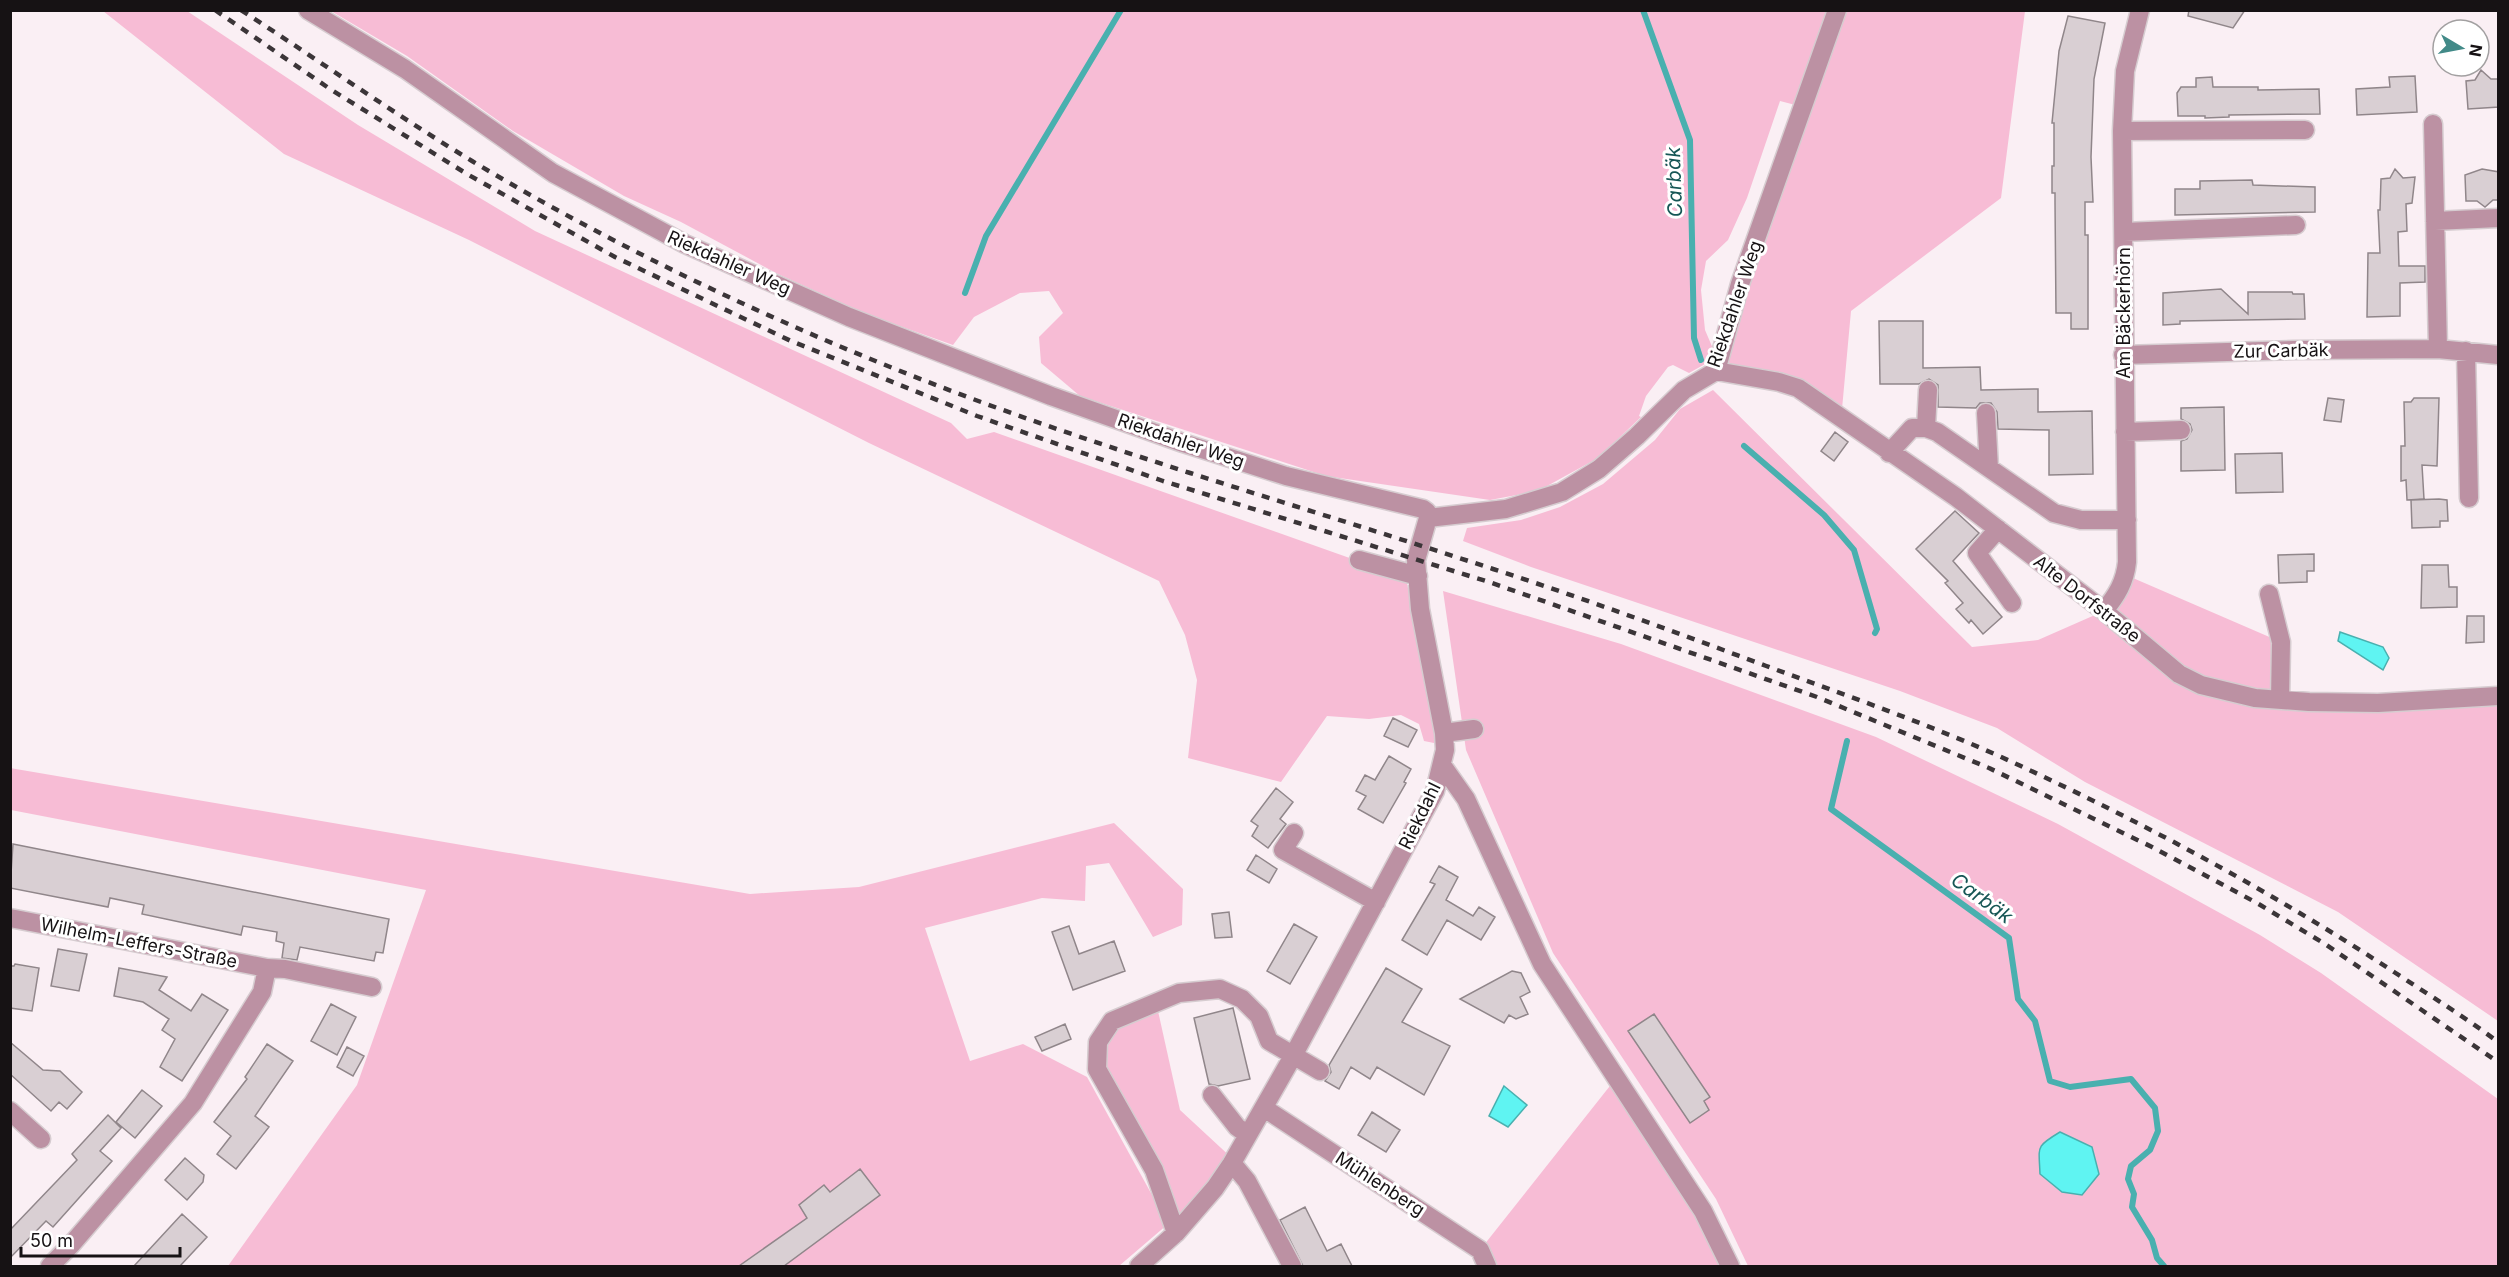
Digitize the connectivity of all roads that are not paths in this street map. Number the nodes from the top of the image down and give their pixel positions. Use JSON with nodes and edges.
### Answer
{"nodes":[{"id":1,"x":308,"y":10,"type":"edge"},
{"id":2,"x":1838,"y":10,"type":"edge"},
{"id":3,"x":2140,"y":10,"type":"edge"},
{"id":4,"x":2433,"y":124,"type":"dead end"},
{"id":5,"x":2305,"y":130,"type":"dead end"},
{"id":6,"x":2122,"y":131,"type":"junction"},
{"id":7,"x":2499,"y":218,"type":"edge"},
{"id":8,"x":2435,"y":220,"type":"junction"},
{"id":9,"x":2296,"y":225,"type":"dead end"},
{"id":10,"x":2124,"y":232,"type":"junction"},
{"id":11,"x":2438,"y":349,"type":"junction"},
{"id":12,"x":2466,"y":351,"type":"junction"},
{"id":13,"x":2123,"y":355,"type":"junction"},
{"id":14,"x":2499,"y":355,"type":"edge"},
{"id":15,"x":1716,"y":372,"type":"junction"},
{"id":16,"x":1928,"y":390,"type":"dead end"},
{"id":17,"x":1986,"y":413,"type":"dead end"},
{"id":18,"x":1926,"y":428,"type":"junction"},
{"id":19,"x":2181,"y":430,"type":"dead end"},
{"id":20,"x":2125,"y":432,"type":"junction"},
{"id":21,"x":1889,"y":453,"type":"junction"},
{"id":22,"x":1989,"y":468,"type":"junction"},
{"id":23,"x":2469,"y":498,"type":"dead end"},
{"id":24,"x":1428,"y":518,"type":"junction"},
{"id":25,"x":2127,"y":520,"type":"junction"},
{"id":26,"x":1998,"y":529,"type":"junction"},
{"id":27,"x":1359,"y":560,"type":"dead end"},
{"id":28,"x":1418,"y":576,"type":"junction"},
{"id":29,"x":2269,"y":594,"type":"dead end"},
{"id":30,"x":2012,"y":603,"type":"dead end"},
{"id":31,"x":2104,"y":611,"type":"junction"},
{"id":32,"x":2499,"y":696,"type":"edge"},
{"id":33,"x":2280,"y":700,"type":"junction"},
{"id":34,"x":1474,"y":729,"type":"dead end"},
{"id":35,"x":1444,"y":733,"type":"junction"},
{"id":36,"x":1442,"y":765,"type":"junction"},
{"id":37,"x":1294,"y":833,"type":"dead end"},
{"id":38,"x":1376,"y":902,"type":"junction"},
{"id":39,"x":10,"y":918,"type":"edge"},
{"id":40,"x":267,"y":968,"type":"junction"},
{"id":41,"x":372,"y":987,"type":"dead end"},
{"id":42,"x":1293,"y":1056,"type":"junction"},
{"id":43,"x":1320,"y":1071,"type":"dead end"},
{"id":44,"x":1212,"y":1095,"type":"dead end"},
{"id":45,"x":1264,"y":1108,"type":"junction"},
{"id":46,"x":10,"y":1110,"type":"edge"},
{"id":47,"x":1248,"y":1136,"type":"junction"},
{"id":48,"x":41,"y":1139,"type":"dead end"},
{"id":49,"x":1232,"y":1163,"type":"junction"},
{"id":50,"x":1176,"y":1233,"type":"junction"},
{"id":51,"x":50,"y":1266,"type":"edge"},
{"id":52,"x":1139,"y":1266,"type":"edge"},
{"id":53,"x":1292,"y":1266,"type":"edge"},
{"id":54,"x":1487,"y":1266,"type":"edge"},
{"id":55,"x":1730,"y":1266,"type":"edge"}],
"edges":[{"from":1,"to":24,"type":"street","name":"Riekdahler Weg"},
{"from":2,"to":15,"type":"street","name":"Riekdahler Weg"},
{"from":3,"to":6,"type":"street","name":"Am Bäckerhörn"},
{"from":4,"to":8,"type":"street"},
{"from":5,"to":6,"type":"street"},
{"from":6,"to":10,"type":"street","name":"Am Bäckerhörn"},
{"from":7,"to":8,"type":"street"},
{"from":8,"to":11,"type":"street"},
{"from":9,"to":10,"type":"street"},
{"from":10,"to":13,"type":"street","name":"Am Bäckerhörn"},
{"from":11,"to":12,"type":"street","name":"Zur Carbäk"},
{"from":11,"to":13,"type":"street","name":"Zur Carbäk"},
{"from":12,"to":14,"type":"street","name":"Zur Carbäk"},
{"from":12,"to":23,"type":"street"},
{"from":13,"to":20,"type":"street","name":"Am Bäckerhörn"},
{"from":15,"to":21,"type":"street","name":"Alte Dorfstraße"},
{"from":15,"to":24,"type":"street","name":"Riekdahler Weg"},
{"from":16,"to":18,"type":"street"},
{"from":17,"to":22,"type":"street"},
{"from":18,"to":21,"type":"street"},
{"from":18,"to":22,"type":"street"},
{"from":19,"to":20,"type":"street"},
{"from":20,"to":25,"type":"street","name":"Am Bäckerhörn"},
{"from":21,"to":26,"type":"street","name":"Alte Dorfstraße"},
{"from":22,"to":25,"type":"street"},
{"from":24,"to":28,"type":"street","name":"Riekdahl"},
{"from":25,"to":31,"type":"street","name":"Am Bäckerhörn"},
{"from":26,"to":30,"type":"street"},
{"from":26,"to":31,"type":"street","name":"Alte Dorfstraße"},
{"from":27,"to":28,"type":"street"},
{"from":28,"to":35,"type":"street","name":"Riekdahl"},
{"from":29,"to":33,"type":"street"},
{"from":31,"to":33,"type":"street","name":"Alte Dorfstraße"},
{"from":32,"to":33,"type":"street","name":"Alte Dorfstraße"},
{"from":34,"to":35,"type":"street"},
{"from":35,"to":36,"type":"street","name":"Riekdahl"},
{"from":36,"to":38,"type":"street","name":"Riekdahl"},
{"from":36,"to":55,"type":"street"},
{"from":37,"to":38,"type":"street"},
{"from":38,"to":42,"type":"street","name":"Riekdahl"},
{"from":39,"to":40,"type":"street","name":"Wilhelm-Leffers-Straße"},
{"from":40,"to":41,"type":"street","name":"Wilhelm-Leffers-Straße"},
{"from":40,"to":51,"type":"street"},
{"from":42,"to":43,"type":"street"},
{"from":42,"to":45,"type":"street","name":"Riekdahl"},
{"from":42,"to":50,"type":"street"},
{"from":44,"to":47,"type":"street"},
{"from":45,"to":47,"type":"street","name":"Riekdahl"},
{"from":45,"to":54,"type":"street","name":"Mühlenberg"},
{"from":46,"to":48,"type":"street"},
{"from":47,"to":49,"type":"street","name":"Riekdahl"},
{"from":49,"to":50,"type":"street","name":"Riekdahl"},
{"from":49,"to":53,"type":"street"},
{"from":50,"to":52,"type":"street","name":"Riekdahl"}]}
